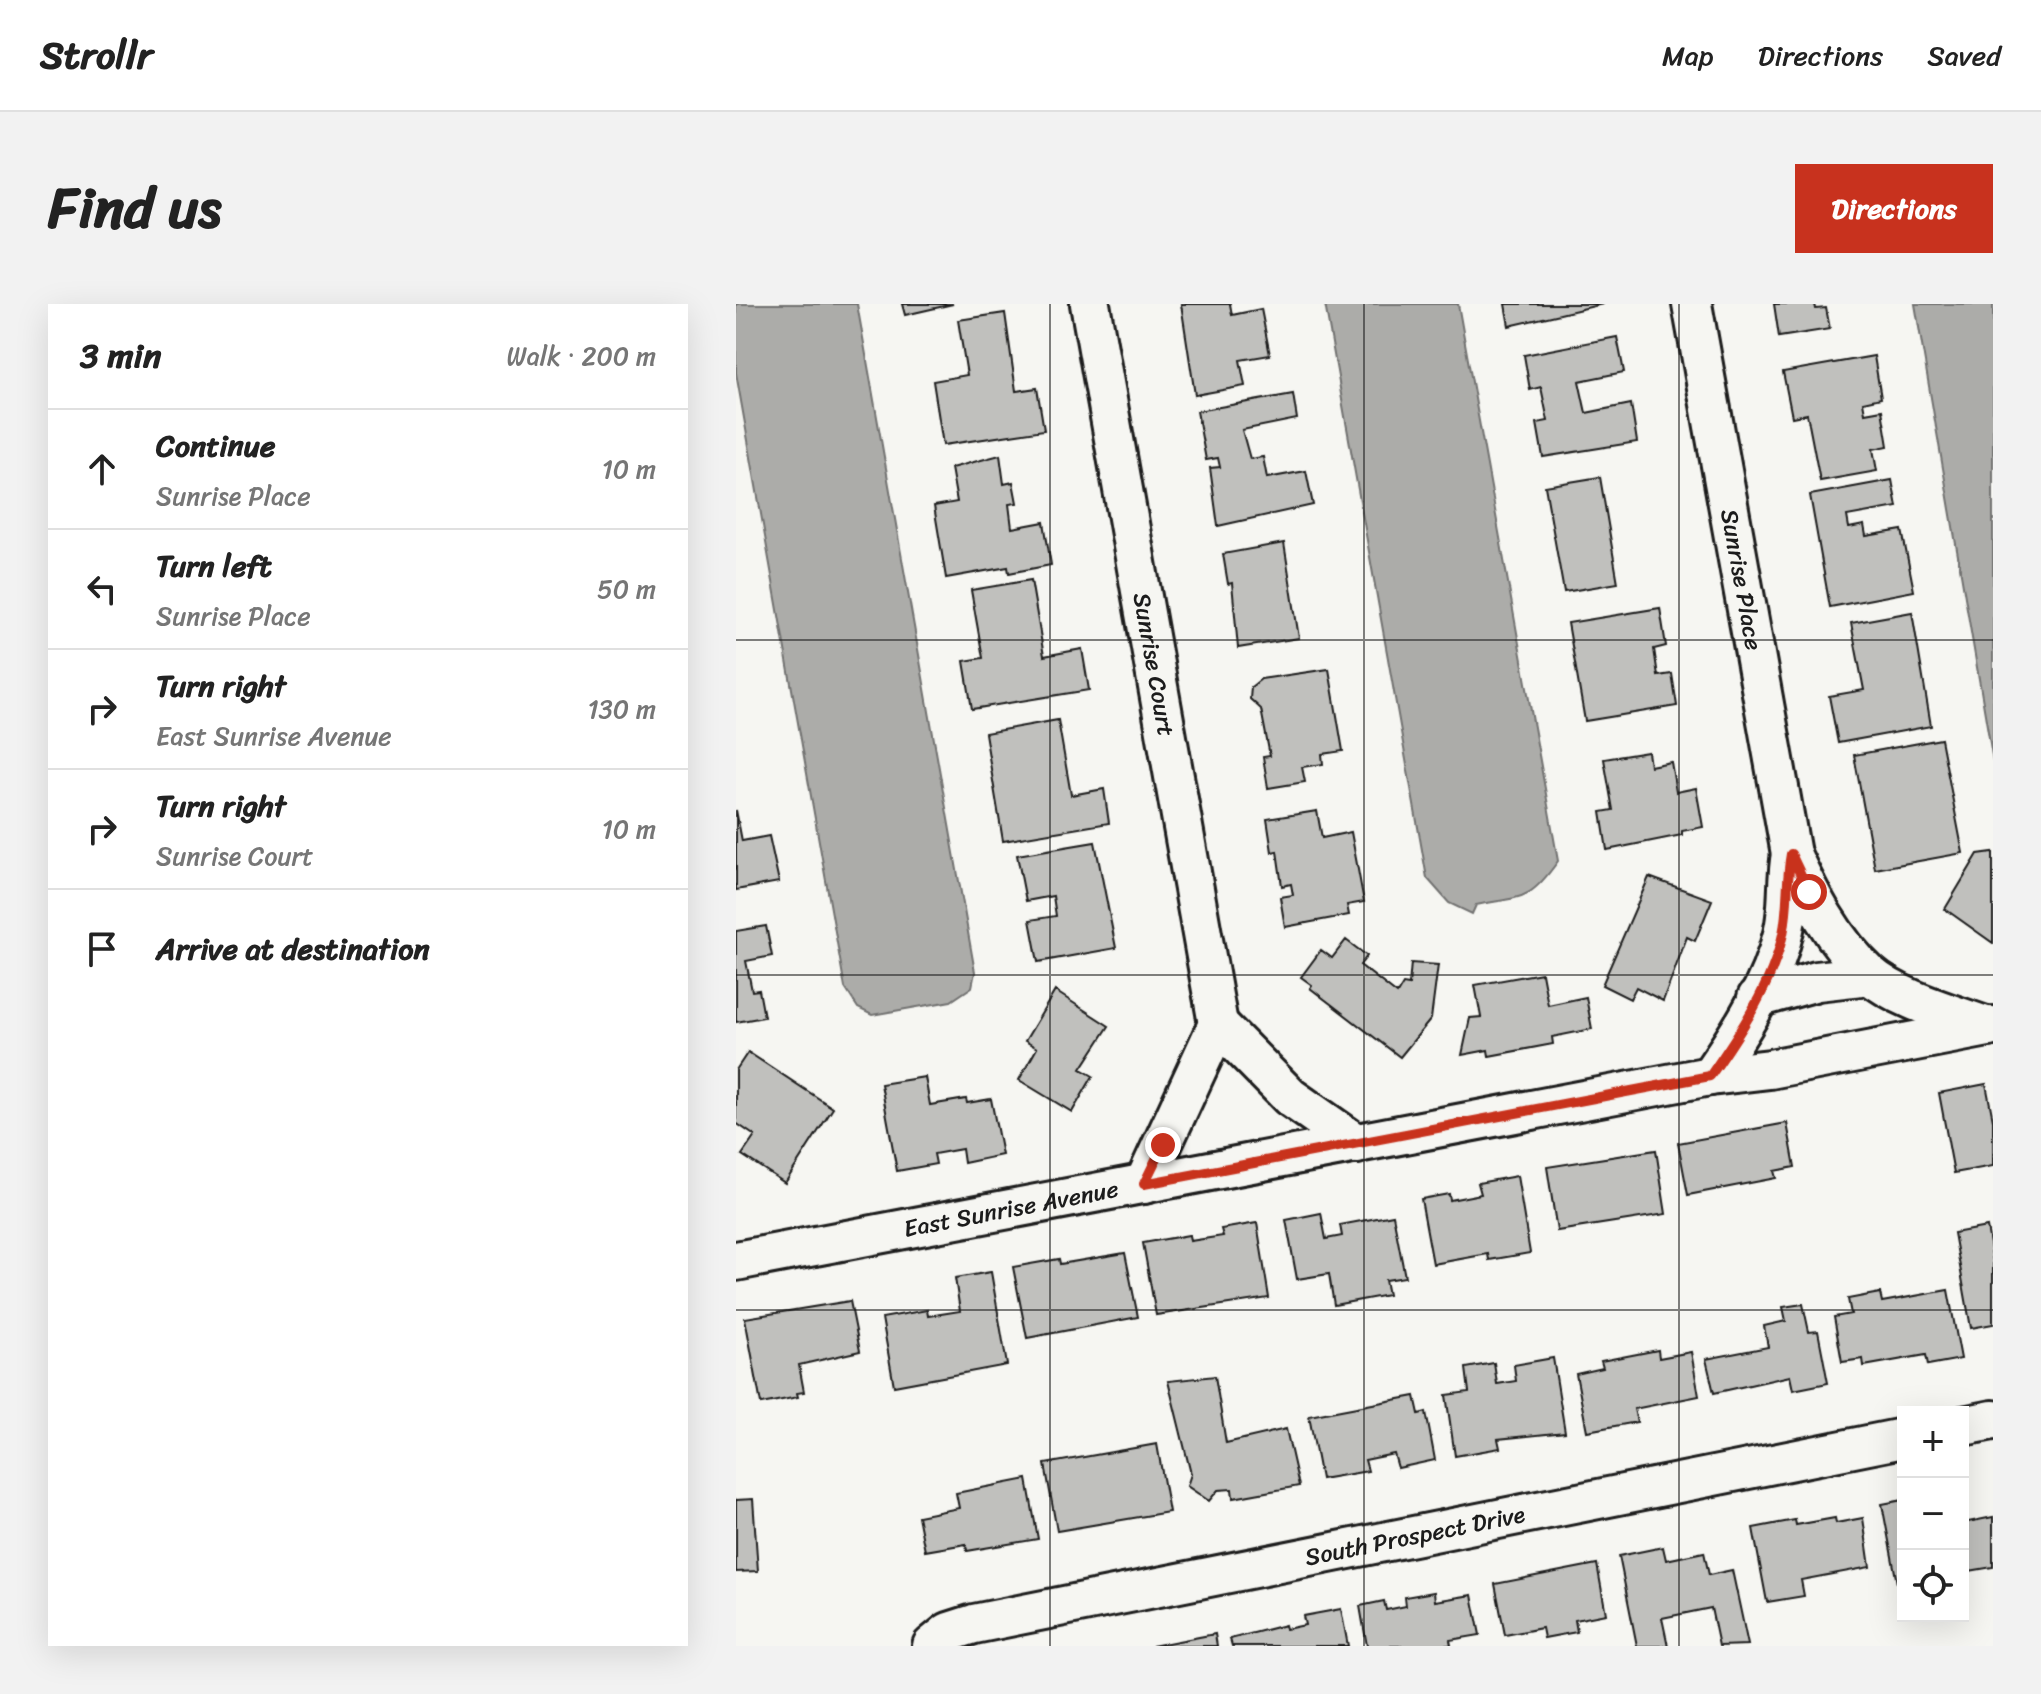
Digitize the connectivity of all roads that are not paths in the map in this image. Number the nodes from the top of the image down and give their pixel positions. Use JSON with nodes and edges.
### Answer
{"nodes":[{"id":1,"x":1090,"y":304,"type":"edge"},
{"id":2,"x":1692,"y":304,"type":"edge"},
{"id":3,"x":1791,"y":854,"type":"junction"},
{"id":4,"x":1870,"y":975,"type":"junction"},
{"id":5,"x":1757,"y":998,"type":"junction"},
{"id":6,"x":1218,"y":1024,"type":"junction"},
{"id":7,"x":1991,"y":1026,"type":"edge"},
{"id":8,"x":1710,"y":1076,"type":"junction"},
{"id":9,"x":1357,"y":1144,"type":"junction"},
{"id":10,"x":1144,"y":1184,"type":"junction"},
{"id":11,"x":744,"y":1252,"type":"edge"},
{"id":12,"x":1993,"y":1420,"type":"edge"},
{"id":13,"x":1969,"y":1425,"type":"edge"},
{"id":14,"x":1897,"y":1439,"type":"edge"},
{"id":15,"x":932,"y":1645,"type":"edge"}],
"edges":[{"from":1,"to":6,"type":"street","name":"Sunrise Court"},
{"from":2,"to":3,"type":"street","name":"Sunrise Place"},
{"from":3,"to":4,"type":"street","name":"Sunrise Place"},
{"from":3,"to":5,"type":"street","name":"Sunrise Place"},
{"from":4,"to":5,"type":"street"},
{"from":4,"to":7,"type":"street","name":"Sunrise Place"},
{"from":5,"to":8,"type":"street","name":"Sunrise Place"},
{"from":6,"to":9,"type":"street"},
{"from":6,"to":10,"type":"street"},
{"from":7,"to":8,"type":"street","name":"East Sunrise Avenue"},
{"from":8,"to":9,"type":"street","name":"East Sunrise Avenue"},
{"from":9,"to":10,"type":"street","name":"East Sunrise Avenue"},
{"from":10,"to":11,"type":"street","name":"East Sunrise Avenue"},
{"from":12,"to":13,"type":"street"},
{"from":14,"to":15,"type":"street","name":"South Prospect Drive"}]}
